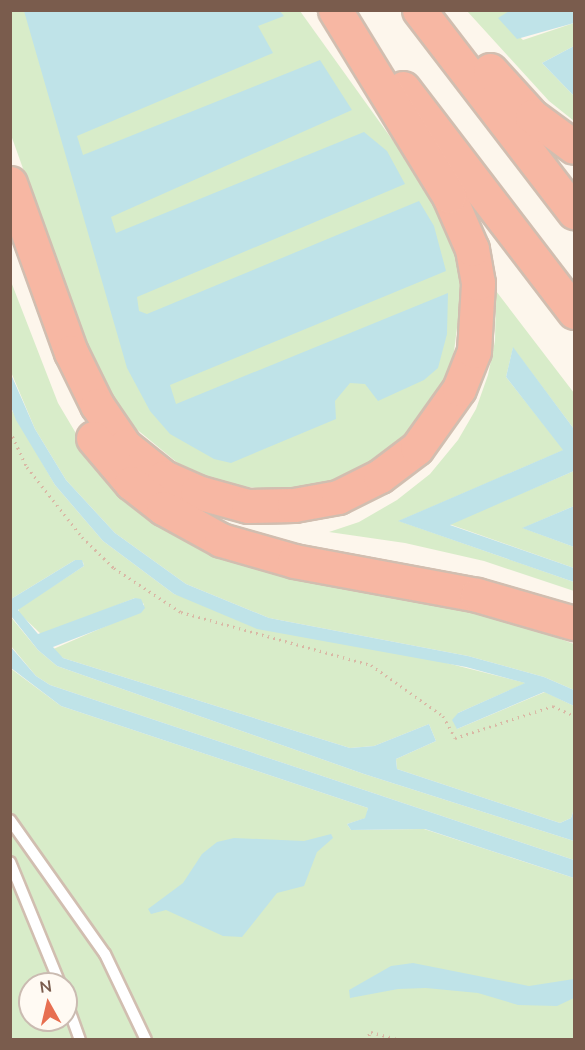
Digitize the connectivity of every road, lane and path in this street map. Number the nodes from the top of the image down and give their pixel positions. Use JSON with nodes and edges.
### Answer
{"nodes":[{"id":1,"x":335,"y":10,"type":"edge"},
{"id":2,"x":343,"y":10,"type":"edge"},
{"id":3,"x":419,"y":10,"type":"edge"},
{"id":4,"x":436,"y":10,"type":"edge"},
{"id":5,"x":574,"y":147,"type":"edge"},
{"id":6,"x":10,"y":183,"type":"edge"},
{"id":7,"x":574,"y":212,"type":"edge"},
{"id":8,"x":10,"y":242,"type":"edge"},
{"id":9,"x":574,"y":312,"type":"edge"},
{"id":10,"x":10,"y":431,"type":"edge"},
{"id":11,"x":574,"y":623,"type":"edge"},
{"id":12,"x":574,"y":716,"type":"edge"},
{"id":13,"x":10,"y":820,"type":"edge"},
{"id":14,"x":10,"y":862,"type":"edge"},
{"id":15,"x":55,"y":972,"type":"edge"},
{"id":16,"x":146,"y":1040,"type":"edge"},
{"id":17,"x":365,"y":1040,"type":"edge"},
{"id":18,"x":400,"y":1040,"type":"edge"}],
"edges":[{"from":1,"to":6,"type":"highway"},
{"from":2,"to":9,"type":"highway"},
{"from":3,"to":7,"type":"highway"},
{"from":4,"to":5,"type":"highway"},
{"from":8,"to":11,"type":"highway"},
{"from":10,"to":12,"type":"path"},
{"from":13,"to":16,"type":"lane"},
{"from":14,"to":15,"type":"lane"},
{"from":17,"to":18,"type":"path"}]}
